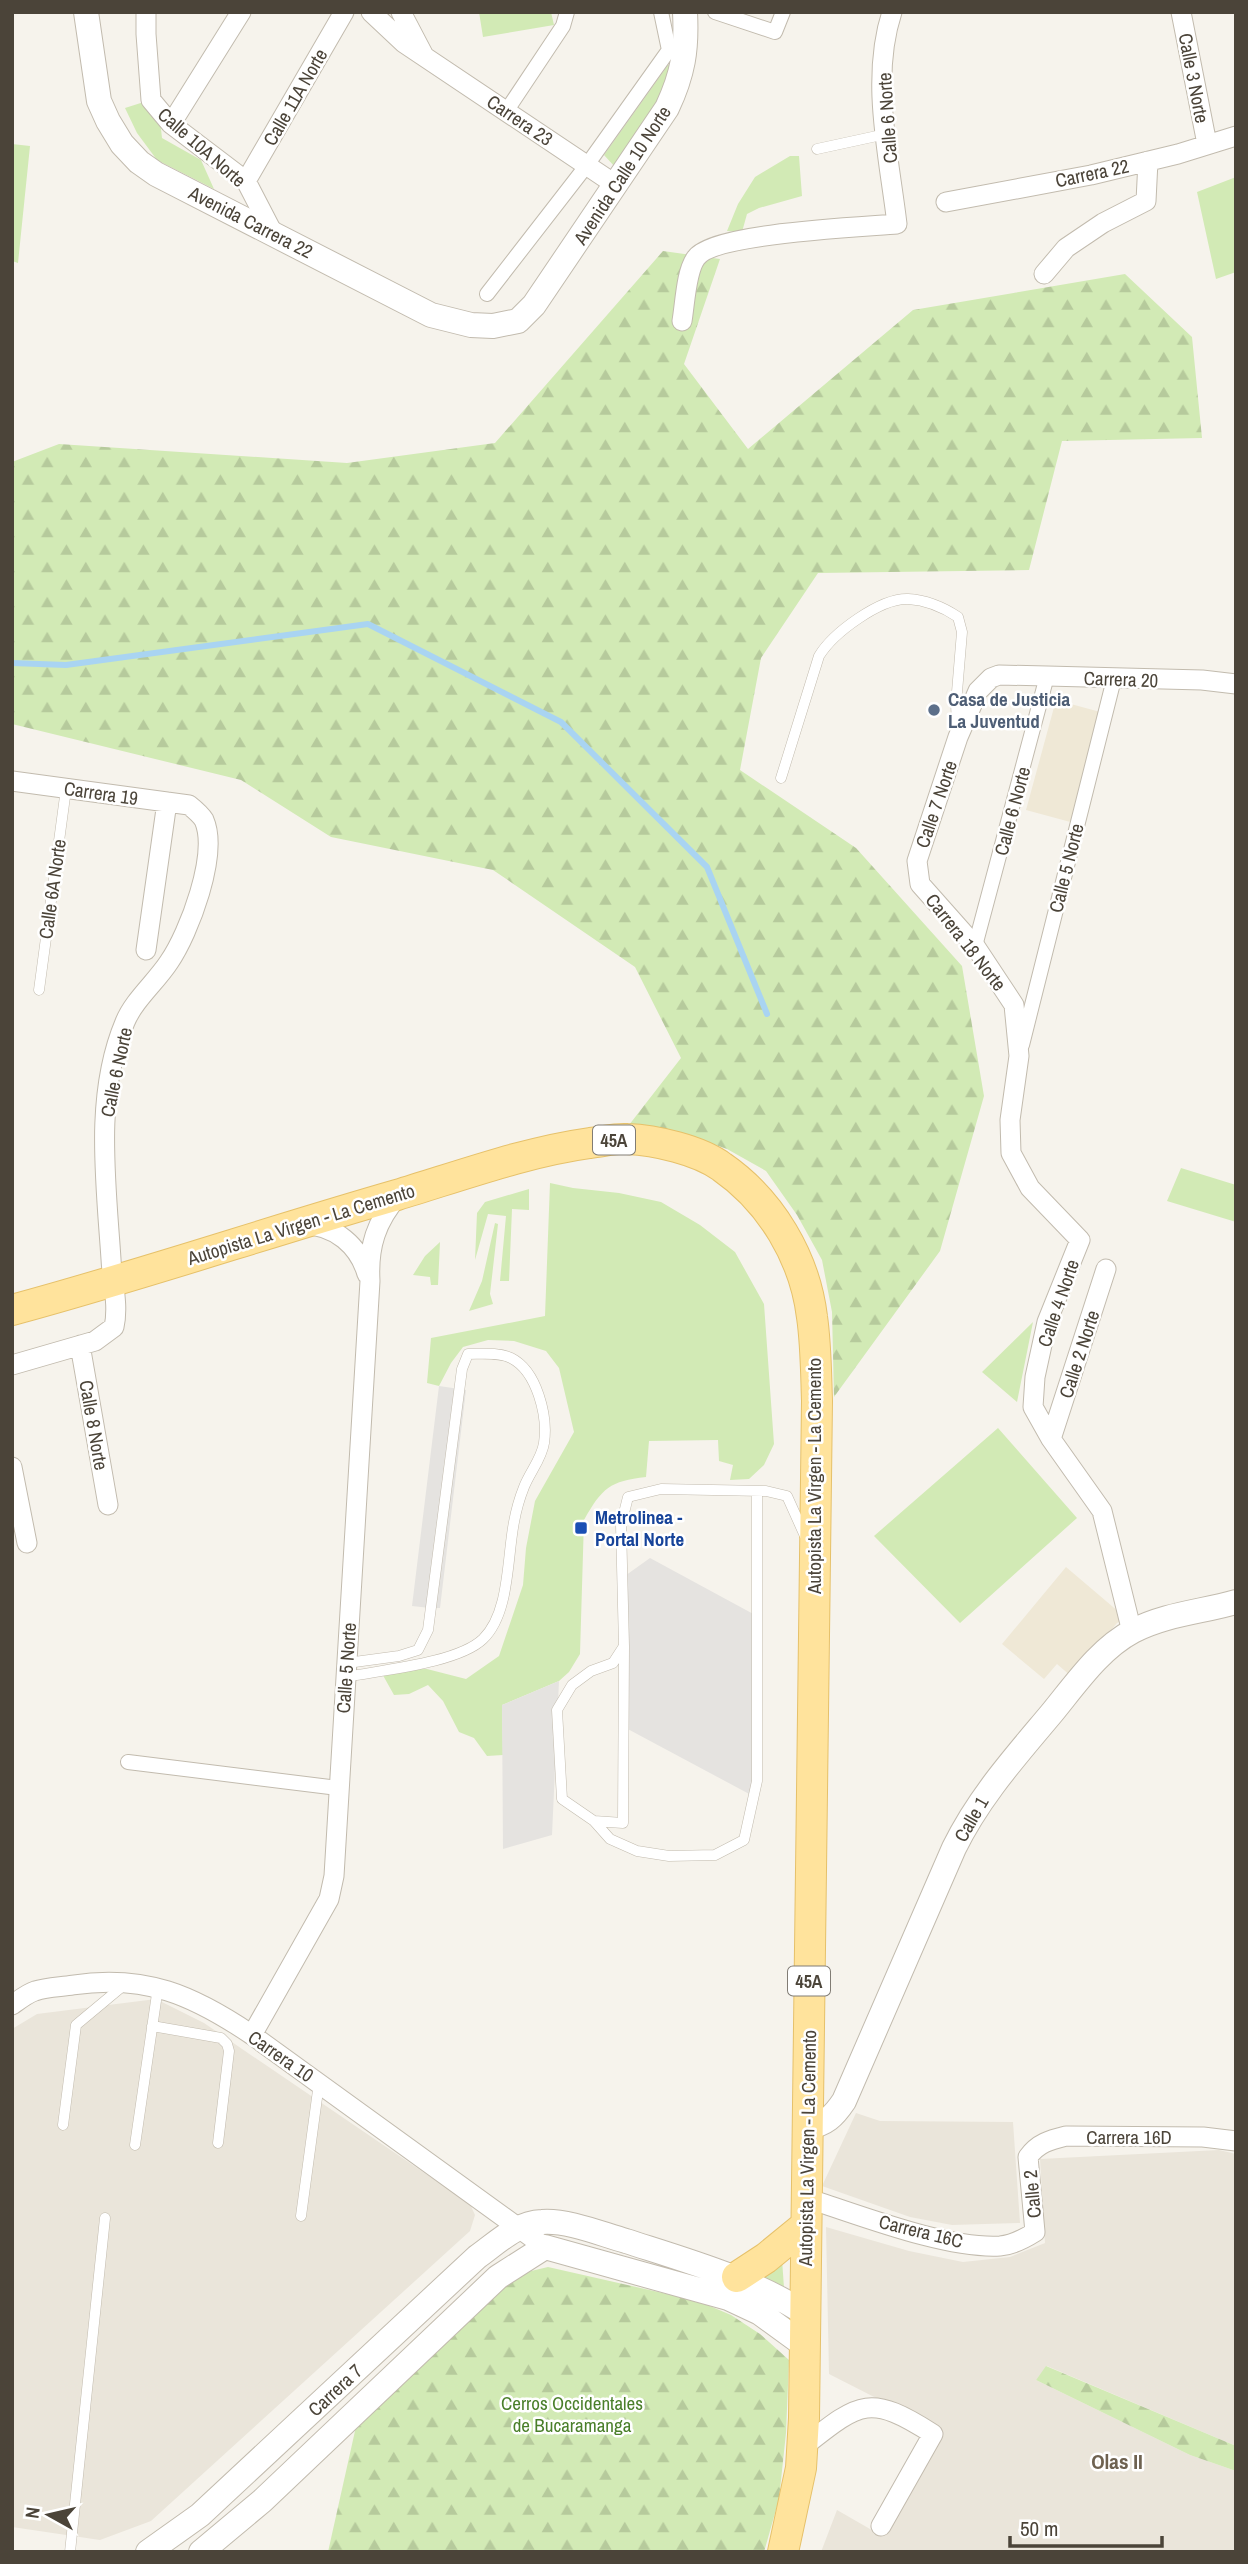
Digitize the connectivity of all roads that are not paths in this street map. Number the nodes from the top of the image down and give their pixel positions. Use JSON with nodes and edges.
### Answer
{"nodes":[{"id":1,"x":86,"y":12,"type":"edge"},
{"id":2,"x":146,"y":12,"type":"edge"},
{"id":3,"x":240,"y":12,"type":"edge"},
{"id":4,"x":344,"y":12,"type":"edge"},
{"id":5,"x":371,"y":12,"type":"edge"},
{"id":6,"x":401,"y":12,"type":"edge"},
{"id":7,"x":566,"y":12,"type":"edge"},
{"id":8,"x":661,"y":12,"type":"edge"},
{"id":9,"x":685,"y":12,"type":"edge"},
{"id":10,"x":715,"y":12,"type":"edge"},
{"id":11,"x":783,"y":12,"type":"edge"},
{"id":12,"x":892,"y":12,"type":"edge"},
{"id":13,"x":1181,"y":12,"type":"edge"},
{"id":14,"x":424,"y":55,"type":"junction"},
{"id":15,"x":507,"y":110,"type":"junction"},
{"id":16,"x":171,"y":124,"type":"junction"},
{"id":17,"x":886,"y":134,"type":"junction"},
{"id":18,"x":1236,"y":136,"type":"edge"},
{"id":19,"x":1207,"y":144,"type":"junction"},
{"id":20,"x":817,"y":149,"type":"dead end"},
{"id":21,"x":1147,"y":161,"type":"junction"},
{"id":22,"x":587,"y":166,"type":"junction"},
{"id":23,"x":246,"y":181,"type":"junction"},
{"id":24,"x":616,"y":185,"type":"junction"},
{"id":25,"x":946,"y":202,"type":"dead end"},
{"id":26,"x":274,"y":235,"type":"junction"},
{"id":27,"x":1044,"y":274,"type":"dead end"},
{"id":28,"x":487,"y":294,"type":"dead end"},
{"id":29,"x":518,"y":321,"type":"joint"},
{"id":30,"x":682,"y":321,"type":"dead end"},
{"id":31,"x":1047,"y":676,"type":"junction"},
{"id":32,"x":1114,"y":680,"type":"junction"},
{"id":33,"x":1236,"y":684,"type":"edge"},
{"id":34,"x":958,"y":737,"type":"junction"},
{"id":35,"x":781,"y":778,"type":"dead end"},
{"id":36,"x":12,"y":781,"type":"edge"},
{"id":37,"x":66,"y":789,"type":"junction"},
{"id":38,"x":167,"y":802,"type":"junction"},
{"id":39,"x":189,"y":805,"type":"joint"},
{"id":40,"x":918,"y":871,"type":"joint"},
{"id":41,"x":975,"y":946,"type":"junction"},
{"id":42,"x":146,"y":950,"type":"dead end"},
{"id":43,"x":39,"y":990,"type":"dead end"},
{"id":44,"x":1019,"y":1056,"type":"junction"},
{"id":45,"x":400,"y":1194,"type":"junction"},
{"id":46,"x":292,"y":1225,"type":"junction"},
{"id":47,"x":1080,"y":1240,"type":"joint"},
{"id":48,"x":1106,"y":1269,"type":"dead end"},
{"id":49,"x":370,"y":1281,"type":"junction"},
{"id":50,"x":113,"y":1283,"type":"junction"},
{"id":51,"x":12,"y":1310,"type":"edge"},
{"id":52,"x":80,"y":1345,"type":"junction"},
{"id":53,"x":12,"y":1365,"type":"edge"},
{"id":54,"x":1051,"y":1439,"type":"junction"},
{"id":55,"x":12,"y":1467,"type":"edge"},
{"id":56,"x":757,"y":1491,"type":"junction"},
{"id":57,"x":108,"y":1505,"type":"dead end"},
{"id":58,"x":27,"y":1543,"type":"dead end"},
{"id":59,"x":815,"y":1562,"type":"junction"},
{"id":60,"x":1236,"y":1602,"type":"edge"},
{"id":61,"x":1132,"y":1632,"type":"junction"},
{"id":62,"x":624,"y":1646,"type":"junction"},
{"id":63,"x":346,"y":1670,"type":"junction"},
{"id":64,"x":128,"y":1762,"type":"dead end"},
{"id":65,"x":338,"y":1788,"type":"junction"},
{"id":66,"x":594,"y":1821,"type":"junction"},
{"id":67,"x":127,"y":1982,"type":"junction"},
{"id":68,"x":158,"y":1987,"type":"junction"},
{"id":69,"x":12,"y":2005,"type":"edge"},
{"id":70,"x":152,"y":2026,"type":"junction"},
{"id":71,"x":252,"y":2035,"type":"junction"},
{"id":72,"x":319,"y":2082,"type":"junction"},
{"id":73,"x":63,"y":2125,"type":"dead end"},
{"id":74,"x":807,"y":2127,"type":"junction"},
{"id":75,"x":1236,"y":2141,"type":"edge"},
{"id":76,"x":218,"y":2143,"type":"dead end"},
{"id":77,"x":135,"y":2145,"type":"dead end"},
{"id":78,"x":1028,"y":2157,"type":"joint"},
{"id":79,"x":806,"y":2212,"type":"junction"},
{"id":80,"x":300,"y":2217,"type":"dead end"},
{"id":81,"x":105,"y":2218,"type":"dead end"},
{"id":82,"x":520,"y":2226,"type":"junction"},
{"id":83,"x":1035,"y":2232,"type":"joint"},
{"id":84,"x":545,"y":2247,"type":"junction"},
{"id":85,"x":732,"y":2287,"type":"junction"},
{"id":86,"x":805,"y":2312,"type":"junction"},
{"id":87,"x":804,"y":2346,"type":"junction"},
{"id":88,"x":803,"y":2448,"type":"junction"},
{"id":89,"x":881,"y":2526,"type":"dead end"},
{"id":90,"x":70,"y":2552,"type":"edge"},
{"id":91,"x":148,"y":2552,"type":"edge"},
{"id":92,"x":201,"y":2552,"type":"edge"},
{"id":93,"x":783,"y":2552,"type":"edge"}],
"edges":[{"from":1,"to":26,"type":"street","name":"Avenida Carrera 22"},
{"from":2,"to":16,"type":"street","name":"Calle 10A Norte"},
{"from":3,"to":16,"type":"street"},
{"from":4,"to":23,"type":"street","name":"Calle 11A Norte"},
{"from":5,"to":14,"type":"street"},
{"from":6,"to":14,"type":"street"},
{"from":7,"to":15,"type":"street"},
{"from":8,"to":22,"type":"street"},
{"from":9,"to":24,"type":"street","name":"Avenida Calle 10 Norte"},
{"from":10,"to":11,"type":"street"},
{"from":12,"to":17,"type":"street","name":"Calle 6 Norte"},
{"from":13,"to":19,"type":"street","name":"Calle 3 Norte"},
{"from":14,"to":15,"type":"street","name":"Carrera 23"},
{"from":15,"to":22,"type":"street","name":"Carrera 23"},
{"from":16,"to":23,"type":"street","name":"Calle 10A Norte"},
{"from":17,"to":20,"type":"lane"},
{"from":17,"to":30,"type":"street","name":"Calle 6 Norte"},
{"from":18,"to":19,"type":"street","name":"Carrera 22"},
{"from":19,"to":21,"type":"street","name":"Carrera 22"},
{"from":21,"to":25,"type":"street","name":"Carrera 22"},
{"from":21,"to":27,"type":"street"},
{"from":22,"to":24,"type":"street","name":"Carrera 23"},
{"from":22,"to":28,"type":"street"},
{"from":23,"to":26,"type":"street","name":"Calle 10A Norte"},
{"from":24,"to":29,"type":"street","name":"Avenida Calle 10 Norte"},
{"from":26,"to":29,"type":"street","name":"Avenida Carrera 22"},
{"from":31,"to":32,"type":"street","name":"Carrera 20"},
{"from":31,"to":34,"type":"street","name":"Carrera 20"},
{"from":31,"to":41,"type":"street","name":"Calle 6 Norte"},
{"from":32,"to":33,"type":"street","name":"Carrera 20"},
{"from":32,"to":44,"type":"street","name":"Calle 5 Norte"},
{"from":34,"to":35,"type":"lane"},
{"from":34,"to":40,"type":"street","name":"Calle 7 Norte"},
{"from":36,"to":37,"type":"street","name":"Carrera 19"},
{"from":37,"to":38,"type":"street","name":"Carrera 19"},
{"from":37,"to":43,"type":"lane","name":"Calle 6A Norte"},
{"from":38,"to":39,"type":"street","name":"Carrera 19"},
{"from":38,"to":42,"type":"street"},
{"from":39,"to":50,"type":"street","name":"Calle 6 Norte"},
{"from":40,"to":41,"type":"street","name":"Carrera 18 Norte"},
{"from":41,"to":44,"type":"street","name":"Carrera 18 Norte"},
{"from":44,"to":47,"type":"street","name":"Carrera 18 Norte"},
{"from":45,"to":46,"type":"main road","name":"Autopista La Virgen - La Cemento","number":"45A"},
{"from":45,"to":49,"type":"street","name":"Calle 5 Norte"},
{"from":45,"to":59,"type":"main road","name":"Autopista La Virgen - La Cemento","number":"45A"},
{"from":46,"to":49,"type":"street","name":"Calle 5 Norte"},
{"from":46,"to":50,"type":"main road","name":"Autopista La Virgen - La Cemento","number":"45A"},
{"from":47,"to":54,"type":"street","name":"Calle 4 Norte"},
{"from":48,"to":54,"type":"street","name":"Calle 2 Norte"},
{"from":49,"to":63,"type":"street","name":"Calle 5 Norte"},
{"from":50,"to":51,"type":"main road","name":"Autopista La Virgen - La Cemento","number":"45A"},
{"from":50,"to":52,"type":"street","name":"Calle 6 Norte"},
{"from":52,"to":53,"type":"street"},
{"from":52,"to":57,"type":"street","name":"Calle 8 Norte"},
{"from":54,"to":61,"type":"street"},
{"from":55,"to":58,"type":"street"},
{"from":56,"to":59,"type":"lane"},
{"from":56,"to":62,"type":"lane"},
{"from":56,"to":66,"type":"lane"},
{"from":59,"to":74,"type":"main road","name":"Autopista La Virgen - La Cemento","number":"45A"},
{"from":60,"to":61,"type":"street","name":"Calle 1"},
{"from":61,"to":74,"type":"street","name":"Calle 1"},
{"from":62,"to":66,"type":"lane"},
{"from":62,"to":66,"type":"lane"},
{"from":63,"to":63,"type":"lane"},
{"from":63,"to":65,"type":"street","name":"Calle 5 Norte"},
{"from":64,"to":65,"type":"street"},
{"from":65,"to":71,"type":"street","name":"Calle 5 Norte"},
{"from":67,"to":68,"type":"street","name":"Carrera 10"},
{"from":67,"to":69,"type":"street","name":"Carrera 10"},
{"from":67,"to":73,"type":"lane"},
{"from":68,"to":70,"type":"lane"},
{"from":68,"to":71,"type":"street","name":"Carrera 10"},
{"from":70,"to":76,"type":"lane"},
{"from":70,"to":77,"type":"lane"},
{"from":71,"to":72,"type":"street","name":"Carrera 10"},
{"from":72,"to":80,"type":"lane"},
{"from":72,"to":82,"type":"street","name":"Carrera 10"},
{"from":74,"to":79,"type":"main road","name":"Autopista La Virgen - La Cemento","number":"45A"},
{"from":75,"to":78,"type":"street","name":"Carrera 16D"},
{"from":78,"to":83,"type":"street","name":"Calle 2"},
{"from":79,"to":83,"type":"street","name":"Carrera 16C"},
{"from":79,"to":85,"type":"main road"},
{"from":79,"to":86,"type":"main road","name":"Autopista La Virgen - La Cemento","number":"45A"},
{"from":81,"to":90,"type":"lane"},
{"from":82,"to":84,"type":"street","name":"Carrera 10"},
{"from":82,"to":85,"type":"street","name":"Carrera 10"},
{"from":82,"to":91,"type":"street","name":"Carrera 7"},
{"from":84,"to":85,"type":"street","name":"Carrera 10"},
{"from":84,"to":92,"type":"street","name":"Carrera 7"},
{"from":85,"to":86,"type":"street","name":"Carrera 10"},
{"from":85,"to":87,"type":"street","name":"Carrera 10"},
{"from":86,"to":87,"type":"main road","name":"Autopista La Virgen - La Cemento","number":"45A"},
{"from":87,"to":88,"type":"main road","name":"Autopista La Virgen - La Cemento","number":"45A"},
{"from":88,"to":89,"type":"street"},
{"from":88,"to":93,"type":"main road","name":"Autopista La Virgen - La Cemento","number":"45A"}]}
